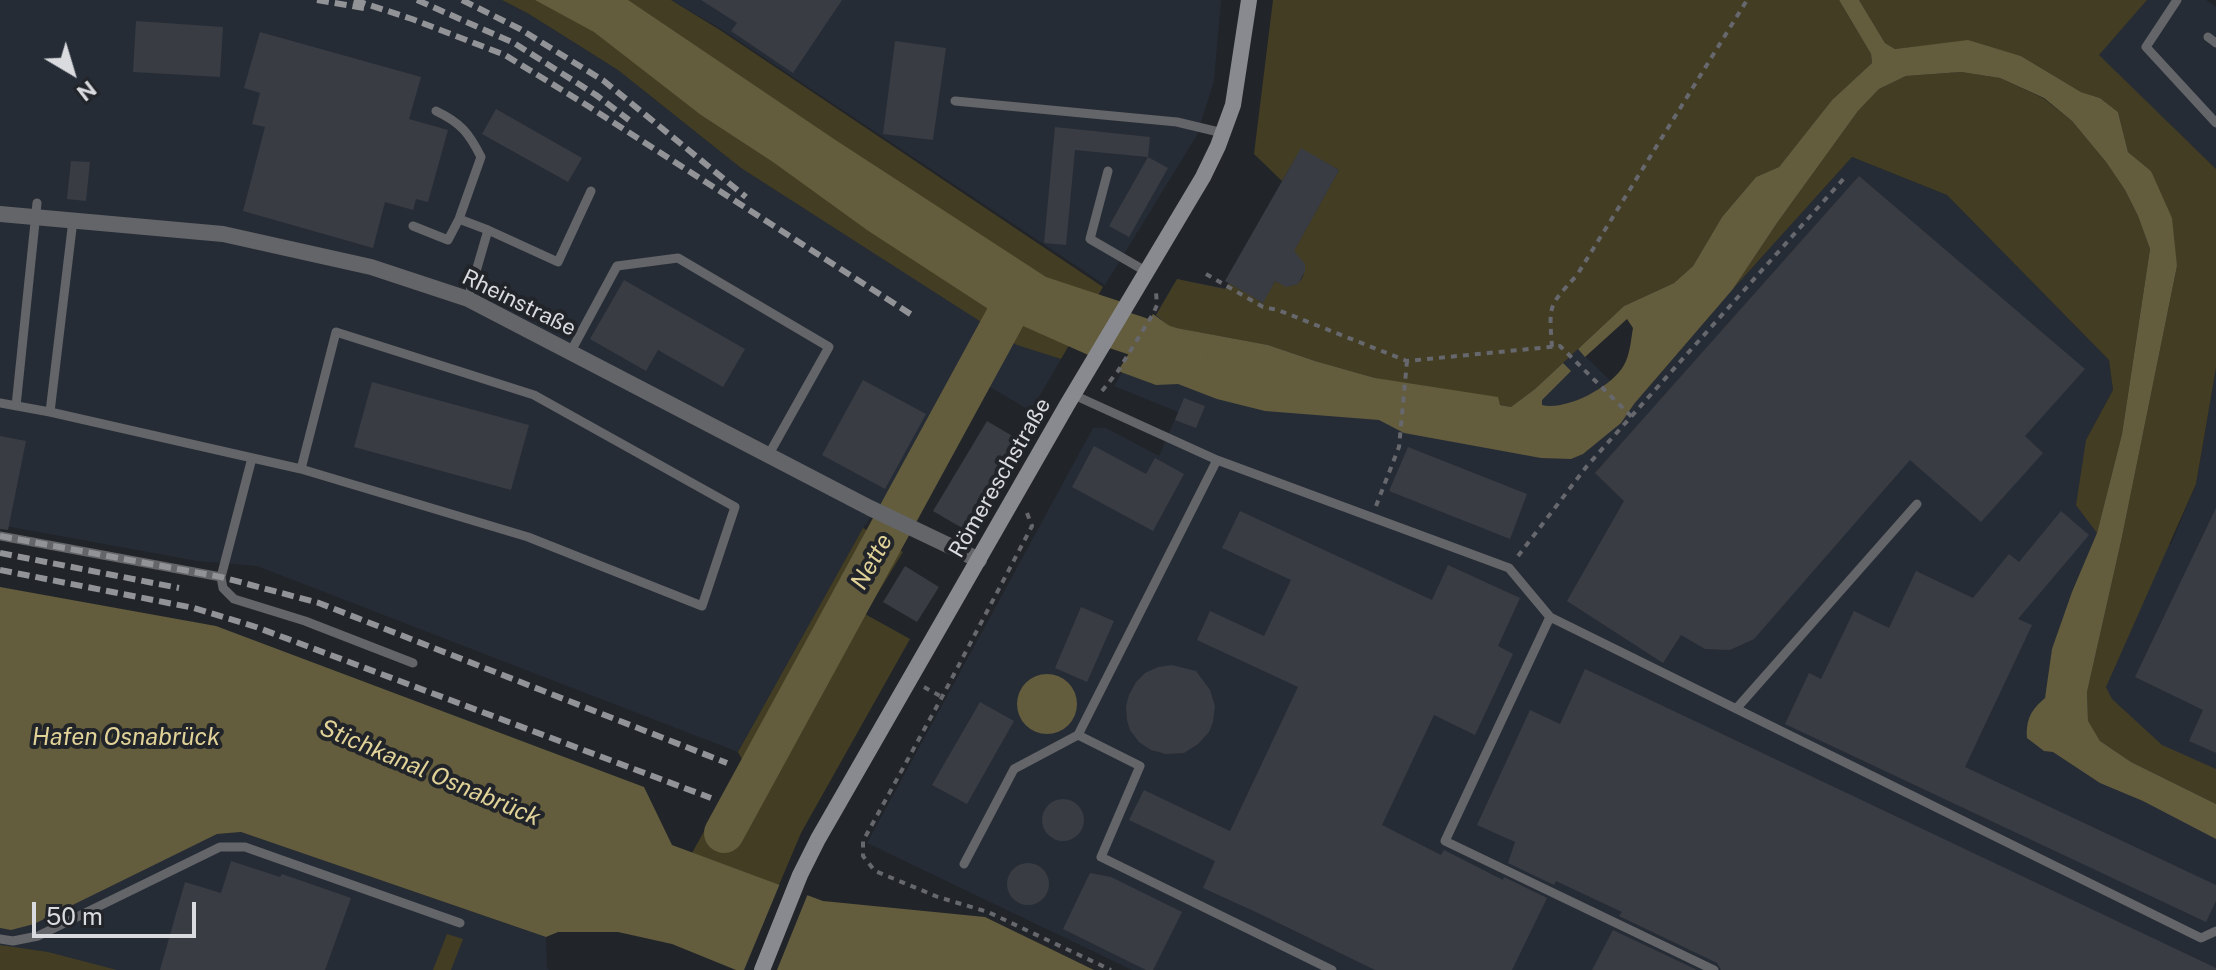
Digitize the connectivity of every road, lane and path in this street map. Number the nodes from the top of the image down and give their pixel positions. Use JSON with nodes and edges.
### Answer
{"nodes":[{"id":1,"x":1249,"y":0,"type":"edge"},
{"id":2,"x":1747,"y":0,"type":"edge"},
{"id":3,"x":2177,"y":0,"type":"edge"},
{"id":4,"x":955,"y":101,"type":"dead end"},
{"id":5,"x":436,"y":111,"type":"dead end"},
{"id":6,"x":2216,"y":123,"type":"edge"},
{"id":7,"x":1223,"y":133,"type":"junction"},
{"id":8,"x":1108,"y":171,"type":"dead end"},
{"id":9,"x":1847,"y":175,"type":"dead end"},
{"id":10,"x":591,"y":191,"type":"dead end"},
{"id":11,"x":36,"y":210,"type":"junction"},
{"id":12,"x":0,"y":214,"type":"edge"},
{"id":13,"x":459,"y":219,"type":"junction"},
{"id":14,"x":73,"y":220,"type":"junction"},
{"id":15,"x":413,"y":226,"type":"dead end"},
{"id":16,"x":488,"y":230,"type":"junction"},
{"id":17,"x":1147,"y":272,"type":"junction"},
{"id":18,"x":1206,"y":274,"type":"dead end"},
{"id":19,"x":468,"y":299,"type":"junction"},
{"id":20,"x":1153,"y":314,"type":"dead end"},
{"id":21,"x":1552,"y":347,"type":"junction"},
{"id":22,"x":570,"y":353,"type":"junction"},
{"id":23,"x":1407,"y":364,"type":"junction"},
{"id":24,"x":1118,"y":371,"type":"dead end"},
{"id":25,"x":1074,"y":395,"type":"junction"},
{"id":26,"x":0,"y":403,"type":"edge"},
{"id":27,"x":16,"y":406,"type":"junction"},
{"id":28,"x":50,"y":412,"type":"junction"},
{"id":29,"x":1630,"y":416,"type":"junction"},
{"id":30,"x":769,"y":454,"type":"junction"},
{"id":31,"x":252,"y":458,"type":"junction"},
{"id":32,"x":1217,"y":460,"type":"junction"},
{"id":33,"x":301,"y":469,"type":"junction"},
{"id":34,"x":1917,"y":504,"type":"dead end"},
{"id":35,"x":1027,"y":513,"type":"dead end"},
{"id":36,"x":1372,"y":516,"type":"junction"},
{"id":37,"x":0,"y":536,"type":"edge"},
{"id":38,"x":979,"y":560,"type":"junction"},
{"id":39,"x":1509,"y":568,"type":"junction"},
{"id":40,"x":221,"y":577,"type":"junction"},
{"id":41,"x":1550,"y":617,"type":"junction"},
{"id":42,"x":413,"y":663,"type":"dead end"},
{"id":43,"x":924,"y":687,"type":"dead end"},
{"id":44,"x":942,"y":697,"type":"junction"},
{"id":45,"x":1736,"y":709,"type":"junction"},
{"id":46,"x":1078,"y":735,"type":"junction"},
{"id":47,"x":964,"y":864,"type":"dead end"},
{"id":48,"x":460,"y":923,"type":"dead end"},
{"id":49,"x":2216,"y":931,"type":"edge"},
{"id":50,"x":0,"y":939,"type":"edge"},
{"id":51,"x":762,"y":970,"type":"edge"},
{"id":52,"x":1111,"y":970,"type":"edge"},
{"id":53,"x":1332,"y":970,"type":"edge"},
{"id":54,"x":1714,"y":970,"type":"edge"}],
"edges":[{"from":1,"to":7,"type":"main road","name":"Römereschstraße"},
{"from":2,"to":21,"type":"path"},
{"from":3,"to":6,"type":"lane"},
{"from":4,"to":7,"type":"lane"},
{"from":5,"to":13,"type":"lane"},
{"from":7,"to":17,"type":"main road","name":"Römereschstraße"},
{"from":8,"to":17,"type":"lane"},
{"from":9,"to":29,"type":"path"},
{"from":10,"to":16,"type":"lane"},
{"from":11,"to":12,"type":"street","name":"Rheinstraße"},
{"from":11,"to":14,"type":"street","name":"Rheinstraße"},
{"from":11,"to":27,"type":"lane"},
{"from":13,"to":15,"type":"lane"},
{"from":13,"to":16,"type":"lane"},
{"from":14,"to":19,"type":"street","name":"Rheinstraße"},
{"from":14,"to":28,"type":"lane"},
{"from":16,"to":19,"type":"lane"},
{"from":17,"to":25,"type":"main road","name":"Römereschstraße"},
{"from":18,"to":23,"type":"path"},
{"from":19,"to":22,"type":"street","name":"Rheinstraße"},
{"from":20,"to":24,"type":"path"},
{"from":21,"to":23,"type":"path"},
{"from":21,"to":29,"type":"path"},
{"from":22,"to":30,"type":"street","name":"Rheinstraße"},
{"from":22,"to":30,"type":"lane"},
{"from":23,"to":36,"type":"path"},
{"from":25,"to":32,"type":"lane"},
{"from":25,"to":38,"type":"main road","name":"Römereschstraße"},
{"from":26,"to":27,"type":"lane"},
{"from":27,"to":28,"type":"lane"},
{"from":28,"to":31,"type":"lane"},
{"from":29,"to":39,"type":"path"},
{"from":30,"to":38,"type":"street","name":"Rheinstraße"},
{"from":31,"to":33,"type":"lane"},
{"from":31,"to":40,"type":"lane"},
{"from":32,"to":36,"type":"lane"},
{"from":32,"to":46,"type":"lane"},
{"from":33,"to":33,"type":"lane"},
{"from":34,"to":45,"type":"lane"},
{"from":35,"to":44,"type":"path"},
{"from":36,"to":39,"type":"lane"},
{"from":37,"to":40,"type":"lane"},
{"from":38,"to":51,"type":"main road","name":"Römereschstraße"},
{"from":39,"to":41,"type":"lane"},
{"from":40,"to":42,"type":"lane"},
{"from":41,"to":45,"type":"lane"},
{"from":41,"to":54,"type":"lane"},
{"from":43,"to":44,"type":"path"},
{"from":44,"to":52,"type":"path"},
{"from":45,"to":49,"type":"lane"},
{"from":46,"to":47,"type":"lane"},
{"from":46,"to":53,"type":"lane"},
{"from":48,"to":50,"type":"lane"}]}
